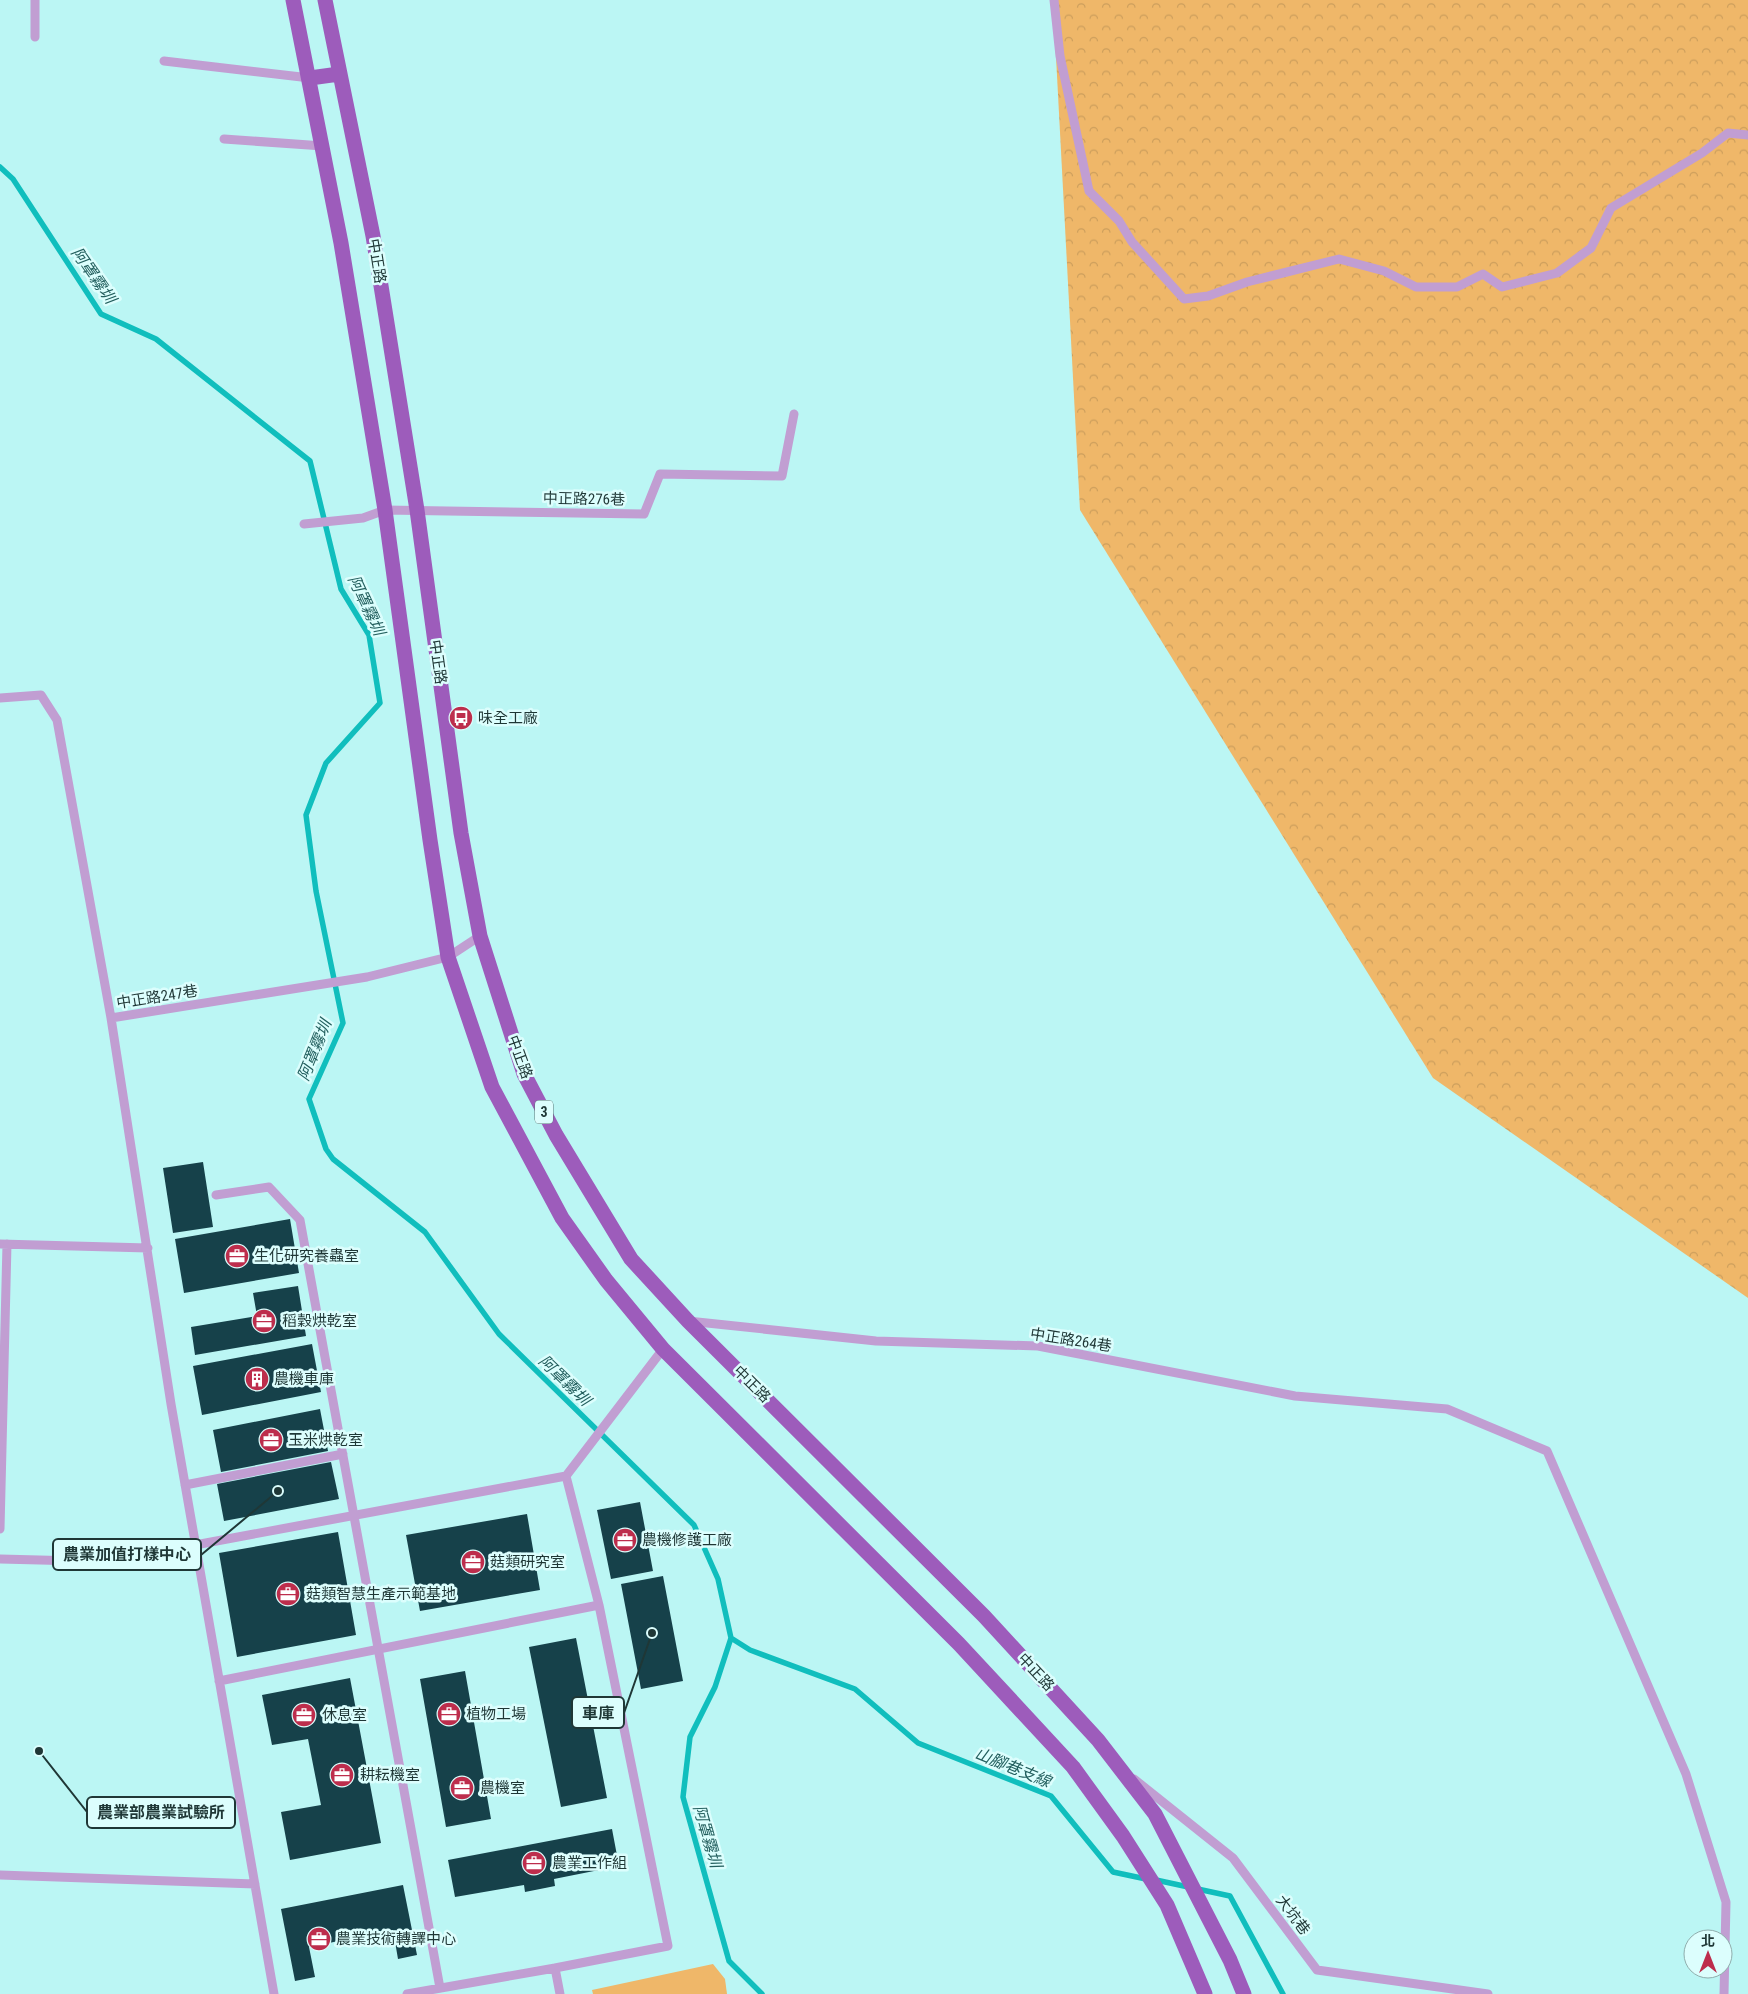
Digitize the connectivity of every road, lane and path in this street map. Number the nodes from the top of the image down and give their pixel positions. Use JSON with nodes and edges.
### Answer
{"nodes":[{"id":1,"x":35,"y":0,"type":"edge"},
{"id":2,"x":293,"y":0,"type":"edge"},
{"id":3,"x":325,"y":0,"type":"edge"},
{"id":4,"x":1054,"y":0,"type":"edge"},
{"id":5,"x":35,"y":37,"type":"dead end"},
{"id":6,"x":164,"y":61,"type":"dead end"},
{"id":7,"x":339,"y":74,"type":"junction"},
{"id":8,"x":310,"y":78,"type":"junction"},
{"id":9,"x":1748,"y":135,"type":"edge"},
{"id":10,"x":224,"y":139,"type":"dead end"},
{"id":11,"x":323,"y":146,"type":"junction"},
{"id":12,"x":794,"y":414,"type":"dead end"},
{"id":13,"x":386,"y":510,"type":"junction"},
{"id":14,"x":417,"y":510,"type":"junction"},
{"id":15,"x":304,"y":524,"type":"dead end"},
{"id":16,"x":0,"y":698,"type":"edge"},
{"id":17,"x":480,"y":936,"type":"junction"},
{"id":18,"x":448,"y":957,"type":"junction"},
{"id":19,"x":112,"y":1018,"type":"junction"},
{"id":20,"x":216,"y":1195,"type":"dead end"},
{"id":21,"x":4,"y":1244,"type":"edge"},
{"id":22,"x":148,"y":1248,"type":"junction"},
{"id":23,"x":688,"y":1321,"type":"junction"},
{"id":24,"x":664,"y":1349,"type":"junction"},
{"id":25,"x":342,"y":1454,"type":"junction"},
{"id":26,"x":566,"y":1476,"type":"junction"},
{"id":27,"x":185,"y":1485,"type":"junction"},
{"id":28,"x":354,"y":1515,"type":"junction"},
{"id":29,"x":0,"y":1529,"type":"edge"},
{"id":30,"x":195,"y":1545,"type":"junction"},
{"id":31,"x":0,"y":1559,"type":"edge"},
{"id":32,"x":198,"y":1564,"type":"junction"},
{"id":33,"x":599,"y":1605,"type":"junction"},
{"id":34,"x":378,"y":1649,"type":"junction"},
{"id":35,"x":219,"y":1680,"type":"junction"},
{"id":36,"x":1117,"y":1765,"type":"junction"},
{"id":37,"x":0,"y":1875,"type":"edge"},
{"id":38,"x":255,"y":1884,"type":"junction"},
{"id":39,"x":555,"y":1968,"type":"junction"},
{"id":40,"x":440,"y":1988,"type":"junction"},
{"id":41,"x":274,"y":1994,"type":"edge"},
{"id":42,"x":407,"y":1994,"type":"edge"},
{"id":43,"x":560,"y":1994,"type":"edge"},
{"id":44,"x":1205,"y":1994,"type":"edge"},
{"id":45,"x":1244,"y":1994,"type":"edge"},
{"id":46,"x":1488,"y":1994,"type":"edge"},
{"id":47,"x":1724,"y":1994,"type":"edge"}],
"edges":[{"from":1,"to":5,"type":"lane"},
{"from":2,"to":8,"type":"main road","number":"3"},
{"from":3,"to":7,"type":"main road","name":"中正路","number":"3"},
{"from":4,"to":9,"type":"lane"},
{"from":6,"to":8,"type":"lane"},
{"from":7,"to":8,"type":"main road"},
{"from":7,"to":14,"type":"main road","name":"中正路","number":"3"},
{"from":8,"to":11,"type":"main road","number":"3"},
{"from":10,"to":11,"type":"lane"},
{"from":11,"to":13,"type":"main road","number":"3"},
{"from":12,"to":14,"type":"lane","name":"中正路276巷"},
{"from":13,"to":14,"type":"lane","name":"中正路276巷"},
{"from":13,"to":15,"type":"lane","name":"中正路276巷"},
{"from":13,"to":18,"type":"main road","number":"3"},
{"from":14,"to":17,"type":"main road","name":"中正路","number":"3"},
{"from":16,"to":19,"type":"lane","name":"中正路247巷"},
{"from":17,"to":18,"type":"lane","name":"中正路247巷"},
{"from":17,"to":23,"type":"main road","name":"中正路","number":"3"},
{"from":18,"to":19,"type":"lane","name":"中正路247巷"},
{"from":18,"to":24,"type":"main road","number":"3"},
{"from":19,"to":22,"type":"lane"},
{"from":20,"to":25,"type":"lane"},
{"from":21,"to":22,"type":"lane"},
{"from":21,"to":29,"type":"lane"},
{"from":22,"to":27,"type":"lane"},
{"from":23,"to":36,"type":"main road","name":"中正路","number":"3"},
{"from":23,"to":47,"type":"lane","name":"中正路264巷"},
{"from":24,"to":26,"type":"lane"},
{"from":24,"to":44,"type":"main road","number":"3"},
{"from":25,"to":27,"type":"lane"},
{"from":25,"to":28,"type":"lane"},
{"from":26,"to":28,"type":"lane"},
{"from":26,"to":33,"type":"lane"},
{"from":27,"to":30,"type":"lane"},
{"from":28,"to":30,"type":"lane"},
{"from":28,"to":34,"type":"lane"},
{"from":30,"to":32,"type":"lane"},
{"from":31,"to":32,"type":"lane"},
{"from":32,"to":35,"type":"lane"},
{"from":33,"to":34,"type":"lane"},
{"from":33,"to":39,"type":"lane"},
{"from":34,"to":35,"type":"lane"},
{"from":34,"to":40,"type":"lane"},
{"from":35,"to":38,"type":"lane"},
{"from":36,"to":45,"type":"main road","name":"中正路","number":"3"},
{"from":36,"to":46,"type":"lane","name":"大坑巷"},
{"from":37,"to":38,"type":"lane"},
{"from":38,"to":41,"type":"lane"},
{"from":39,"to":40,"type":"lane"},
{"from":39,"to":43,"type":"lane"},
{"from":40,"to":42,"type":"lane"}]}
